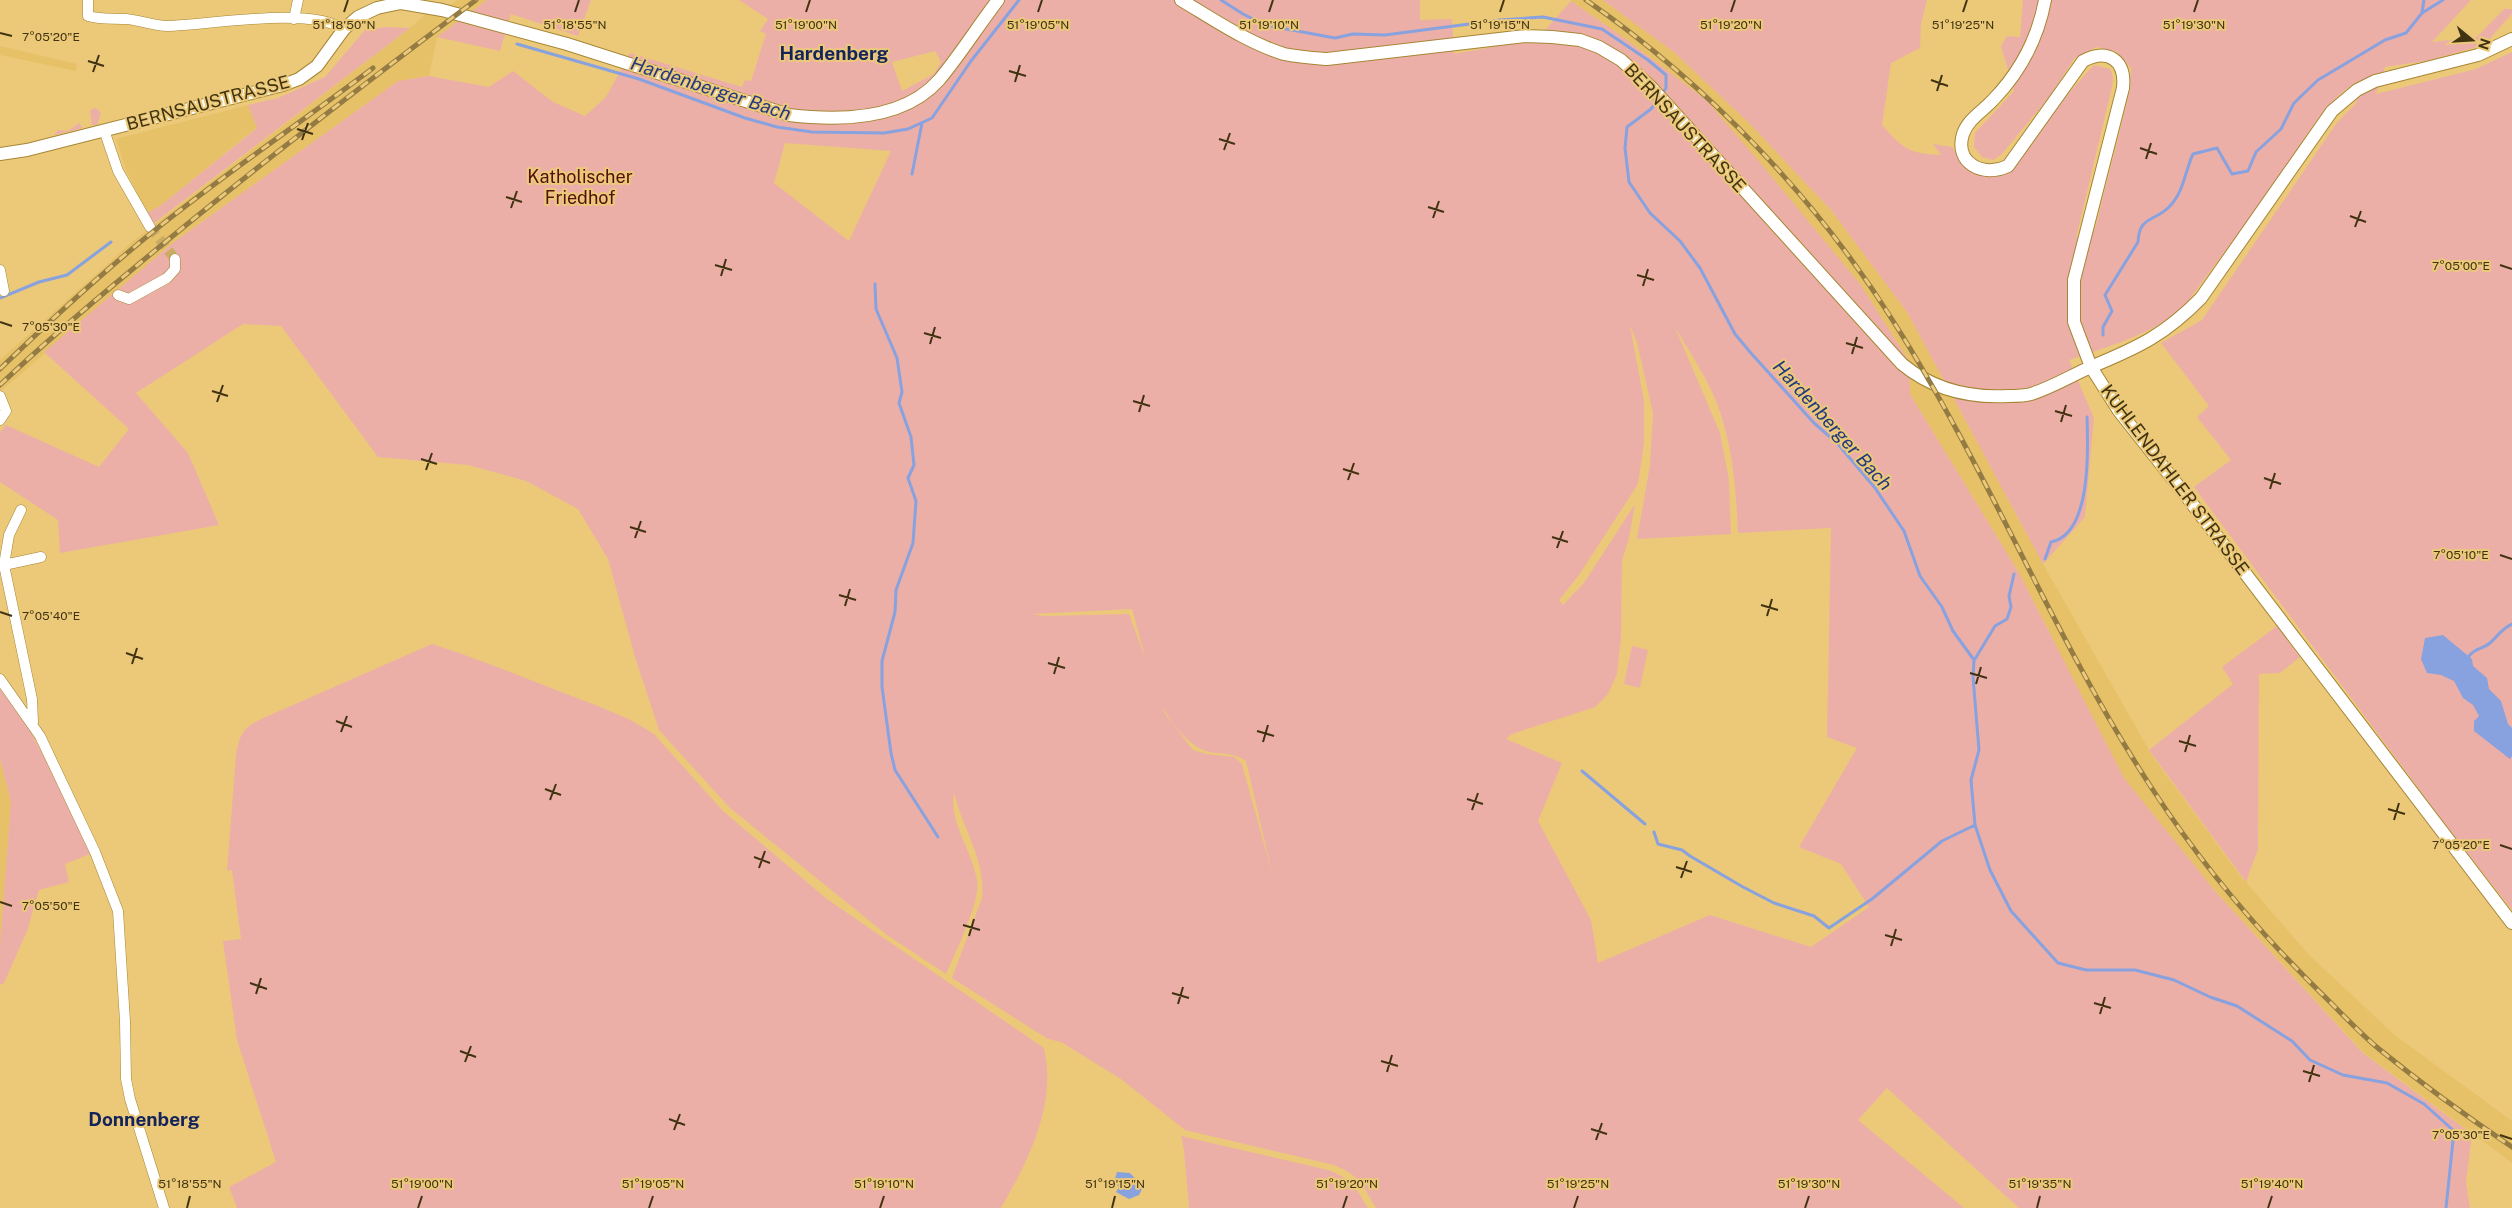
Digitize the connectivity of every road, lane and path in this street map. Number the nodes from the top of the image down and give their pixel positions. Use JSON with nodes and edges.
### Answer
{"nodes":[{"id":1,"x":88,"y":0,"type":"edge"},
{"id":2,"x":298,"y":0,"type":"edge"},
{"id":3,"x":998,"y":0,"type":"edge"},
{"id":4,"x":1181,"y":0,"type":"edge"},
{"id":5,"x":2045,"y":0,"type":"edge"},
{"id":6,"x":402,"y":2,"type":"edge"},
{"id":7,"x":294,"y":19,"type":"junction"},
{"id":8,"x":344,"y":29,"type":"junction"},
{"id":9,"x":2512,"y":39,"type":"edge"},
{"id":10,"x":104,"y":130,"type":"junction"},
{"id":11,"x":0,"y":154,"type":"edge"},
{"id":12,"x":150,"y":227,"type":"tunnel mouth"},
{"id":13,"x":175,"y":259,"type":"dead end"},
{"id":14,"x":0,"y":270,"type":"edge"},
{"id":15,"x":4,"y":291,"type":"dead end"},
{"id":16,"x":118,"y":295,"type":"dead end"},
{"id":17,"x":2091,"y":366,"type":"junction"},
{"id":18,"x":0,"y":396,"type":"edge"},
{"id":19,"x":1,"y":420,"type":"edge"},
{"id":20,"x":21,"y":510,"type":"dead end"},
{"id":21,"x":41,"y":556,"type":"dead end"},
{"id":22,"x":4,"y":565,"type":"junction"},
{"id":23,"x":0,"y":679,"type":"edge"},
{"id":24,"x":33,"y":723,"type":"junction"},
{"id":25,"x":2512,"y":923,"type":"edge"},
{"id":26,"x":164,"y":1208,"type":"edge"}],
"edges":[{"from":1,"to":7,"type":"street"},
{"from":2,"to":7,"type":"street"},
{"from":3,"to":6,"type":"main road","name":"BERNSAUSTRASSE"},
{"from":4,"to":17,"type":"main road","name":"BERNSAUSTRASSE"},
{"from":5,"to":17,"type":"main road","name":"KUHLENDAHLER STRASSE"},
{"from":6,"to":8,"type":"main road","name":"BERNSAUSTRASSE"},
{"from":7,"to":8,"type":"street"},
{"from":8,"to":10,"type":"main road","name":"BERNSAUSTRASSE"},
{"from":9,"to":17,"type":"main road","name":"BERNSAUSTRASSE"},
{"from":10,"to":11,"type":"main road","name":"BERNSAUSTRASSE"},
{"from":10,"to":12,"type":"street"},
{"from":13,"to":16,"type":"street"},
{"from":14,"to":15,"type":"street"},
{"from":17,"to":25,"type":"main road","name":"KUHLENDAHLER STRASSE"},
{"from":18,"to":19,"type":"street"},
{"from":20,"to":22,"type":"street"},
{"from":21,"to":22,"type":"street"},
{"from":22,"to":24,"type":"street"},
{"from":23,"to":24,"type":"street"},
{"from":24,"to":26,"type":"street"}]}
